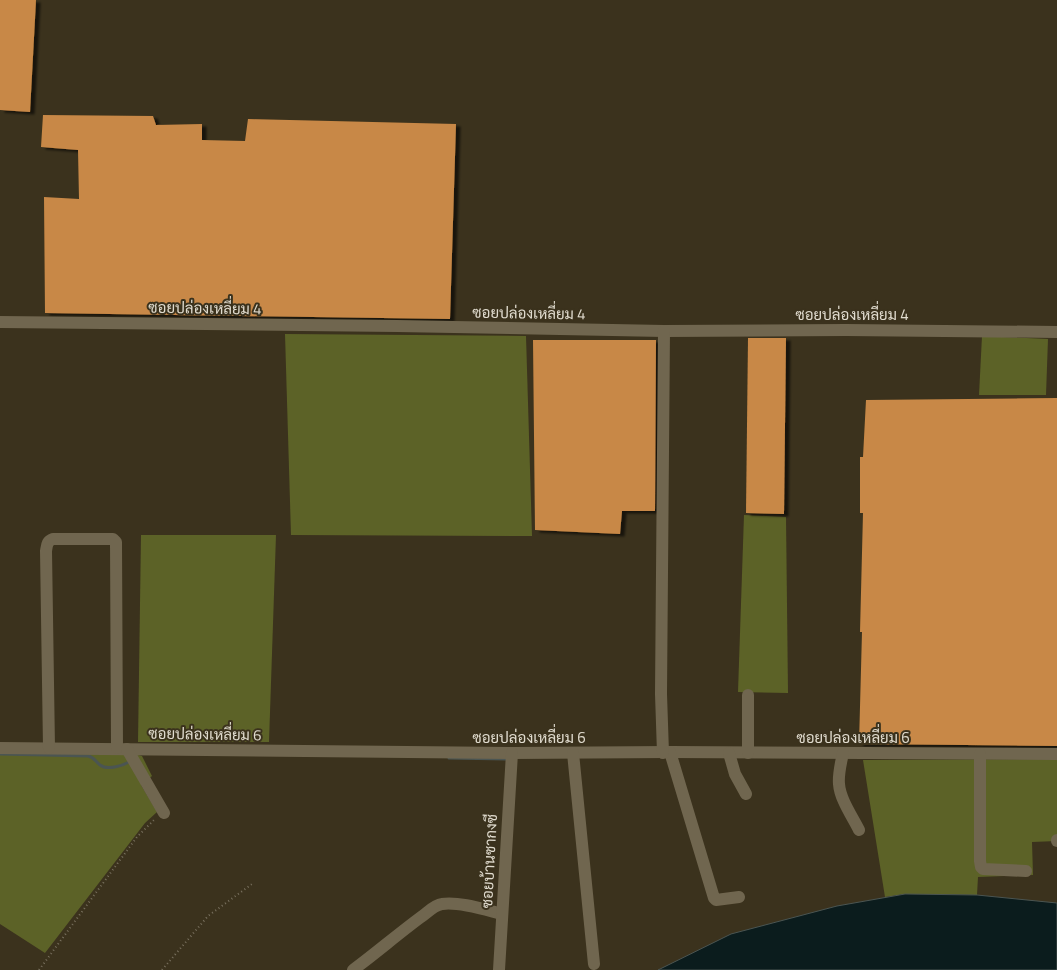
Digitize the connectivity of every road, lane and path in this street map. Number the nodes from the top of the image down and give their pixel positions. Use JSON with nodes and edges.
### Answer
{"nodes":[{"id":1,"x":0,"y":322,"type":"edge"},
{"id":2,"x":664,"y":331,"type":"junction"},
{"id":3,"x":1057,"y":332,"type":"edge"},
{"id":4,"x":748,"y":695,"type":"dead end"},
{"id":5,"x":0,"y":748,"type":"edge"},
{"id":6,"x":49,"y":748,"type":"junction"},
{"id":7,"x":122,"y":749,"type":"junction"},
{"id":8,"x":667,"y":752,"type":"junction"},
{"id":9,"x":512,"y":753,"type":"junction"},
{"id":10,"x":573,"y":753,"type":"junction"},
{"id":11,"x":729,"y":753,"type":"junction"},
{"id":12,"x":748,"y":753,"type":"junction"},
{"id":13,"x":843,"y":753,"type":"junction"},
{"id":14,"x":980,"y":754,"type":"junction"},
{"id":15,"x":1057,"y":754,"type":"edge"},
{"id":16,"x":746,"y":794,"type":"dead end"},
{"id":17,"x":163,"y":810,"type":"joint"},
{"id":18,"x":859,"y":830,"type":"dead end"},
{"id":19,"x":1026,"y":871,"type":"dead end"},
{"id":20,"x":252,"y":884,"type":"dead end"},
{"id":21,"x":739,"y":897,"type":"dead end"},
{"id":22,"x":502,"y":914,"type":"junction"},
{"id":23,"x":594,"y":964,"type":"dead end"},
{"id":24,"x":39,"y":970,"type":"edge"},
{"id":25,"x":162,"y":970,"type":"edge"},
{"id":26,"x":353,"y":970,"type":"edge"},
{"id":27,"x":499,"y":970,"type":"edge"}],
"edges":[{"from":1,"to":2,"type":"street","name":"ซอยปล่องเหลี่ยม 4"},
{"from":2,"to":3,"type":"street","name":"ซอยปล่องเหลี่ยม 4"},
{"from":2,"to":8,"type":"street"},
{"from":4,"to":12,"type":"street"},
{"from":5,"to":6,"type":"street","name":"ซอยปล่องเหลี่ยม 6"},
{"from":6,"to":7,"type":"street","name":"ซอยปล่องเหลี่ยม 6"},
{"from":6,"to":7,"type":"street"},
{"from":7,"to":9,"type":"street","name":"ซอยปล่องเหลี่ยม 6"},
{"from":7,"to":17,"type":"street"},
{"from":8,"to":10,"type":"street","name":"ซอยปล่องเหลี่ยม 6"},
{"from":8,"to":11,"type":"street","name":"ซอยปล่องเหลี่ยม 6"},
{"from":8,"to":21,"type":"street"},
{"from":9,"to":10,"type":"street","name":"ซอยปล่องเหลี่ยม 6"},
{"from":9,"to":22,"type":"street","name":"ซอยบ้านซากงซี"},
{"from":10,"to":23,"type":"street"},
{"from":11,"to":12,"type":"street","name":"ซอยปล่องเหลี่ยม 6"},
{"from":11,"to":16,"type":"street"},
{"from":12,"to":13,"type":"street","name":"ซอยปล่องเหลี่ยม 6"},
{"from":13,"to":14,"type":"street","name":"ซอยปล่องเหลี่ยม 6"},
{"from":13,"to":18,"type":"street"},
{"from":14,"to":15,"type":"street","name":"ซอยปล่องเหลี่ยม 6"},
{"from":14,"to":19,"type":"street"},
{"from":17,"to":24,"type":"path"},
{"from":20,"to":25,"type":"path"},
{"from":22,"to":26,"type":"street"},
{"from":22,"to":27,"type":"street","name":"ซอยบ้านซากงซี"}]}
